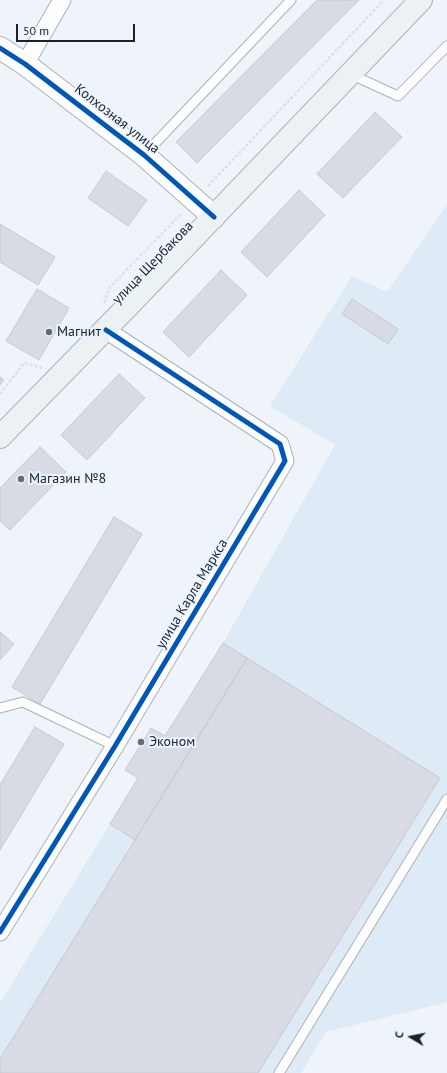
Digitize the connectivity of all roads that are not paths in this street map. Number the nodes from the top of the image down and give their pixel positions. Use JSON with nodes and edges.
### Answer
{"nodes":[{"id":1,"x":62,"y":0,"type":"edge"},
{"id":2,"x":291,"y":0,"type":"edge"},
{"id":3,"x":421,"y":0,"type":"edge"},
{"id":4,"x":447,"y":46,"type":"edge"},
{"id":5,"x":0,"y":48,"type":"edge"},
{"id":6,"x":25,"y":64,"type":"junction"},
{"id":7,"x":350,"y":74,"type":"junction"},
{"id":8,"x":144,"y":155,"type":"junction"},
{"id":9,"x":214,"y":217,"type":"junction"},
{"id":10,"x":106,"y":330,"type":"junction"},
{"id":11,"x":0,"y":437,"type":"edge"},
{"id":12,"x":0,"y":708,"type":"edge"},
{"id":13,"x":115,"y":746,"type":"junction"},
{"id":14,"x":447,"y":799,"type":"edge"},
{"id":15,"x":0,"y":932,"type":"edge"},
{"id":16,"x":280,"y":1073,"type":"edge"}],
"edges":[{"from":1,"to":6,"type":"street"},
{"from":2,"to":8,"type":"lane"},
{"from":3,"to":7,"type":"main road","name":"улица Щербакова"},
{"from":4,"to":7,"type":"lane"},
{"from":5,"to":6,"type":"street","name":"Колхозная улица"},
{"from":6,"to":8,"type":"street","name":"Колхозная улица"},
{"from":7,"to":9,"type":"main road","name":"улица Щербакова"},
{"from":8,"to":9,"type":"street","name":"Колхозная улица"},
{"from":9,"to":10,"type":"main road","name":"улица Щербакова"},
{"from":10,"to":11,"type":"main road","name":"улица Щербакова"},
{"from":10,"to":13,"type":"street","name":"улица Карла Маркса"},
{"from":12,"to":13,"type":"lane"},
{"from":13,"to":15,"type":"street","name":"улица Карла Маркса"},
{"from":14,"to":16,"type":"lane"}]}
